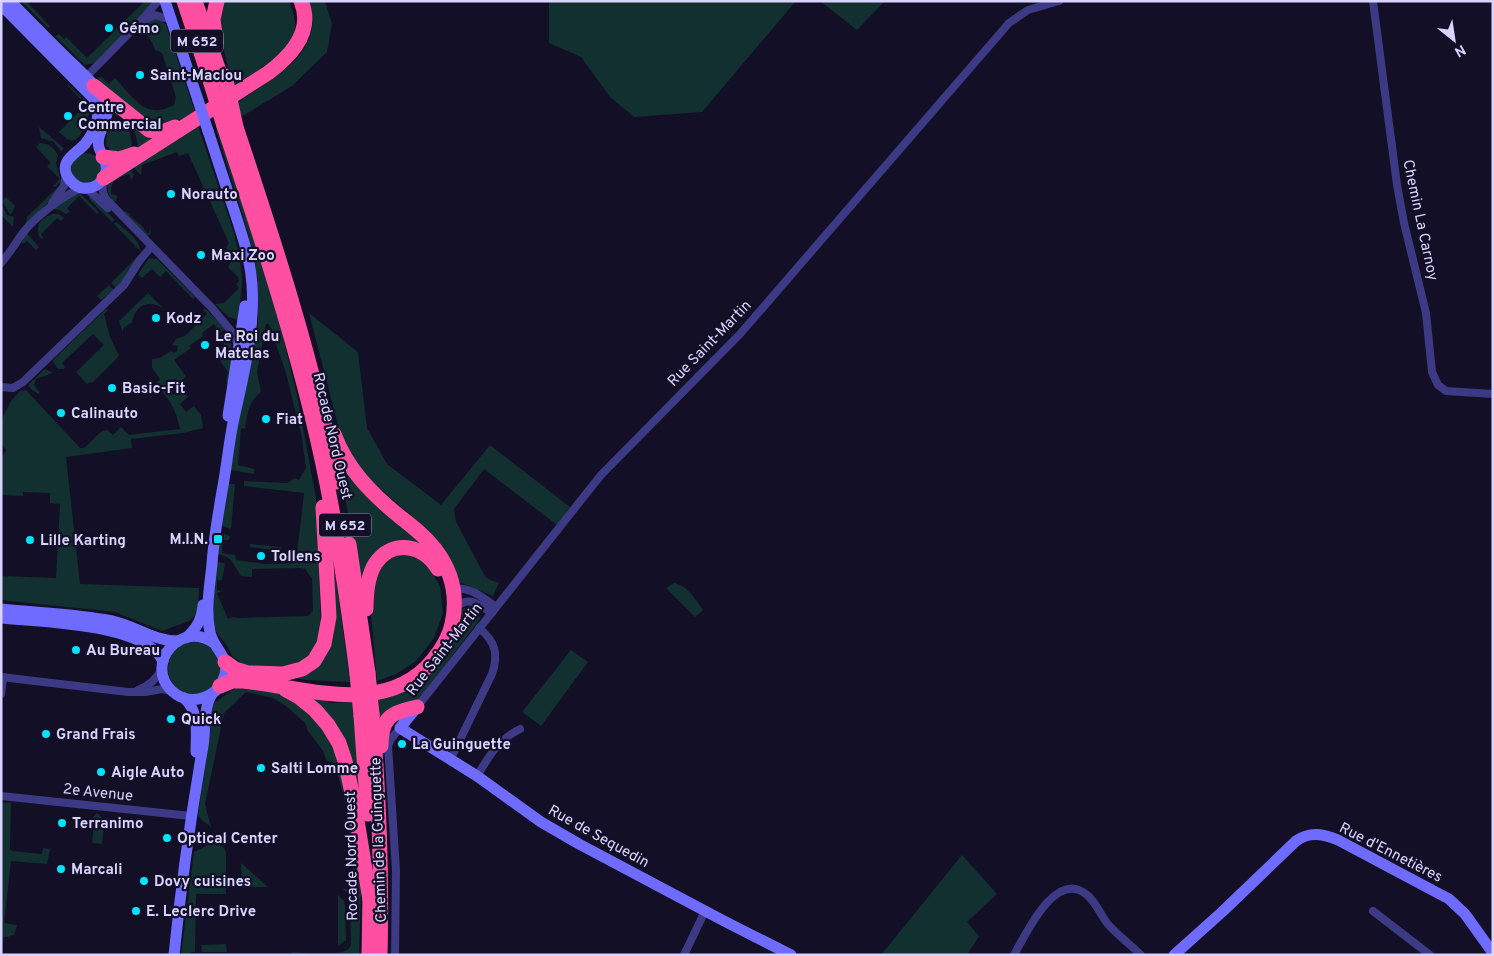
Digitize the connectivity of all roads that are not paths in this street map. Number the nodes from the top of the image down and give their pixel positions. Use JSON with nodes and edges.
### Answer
{"nodes":[{"id":1,"x":10,"y":1,"type":"edge"},
{"id":2,"x":158,"y":1,"type":"edge"},
{"id":3,"x":165,"y":1,"type":"edge"},
{"id":4,"x":184,"y":1,"type":"edge"},
{"id":5,"x":195,"y":1,"type":"edge"},
{"id":6,"x":217,"y":1,"type":"edge"},
{"id":7,"x":301,"y":1,"type":"edge"},
{"id":8,"x":1059,"y":1,"type":"edge"},
{"id":9,"x":1373,"y":1,"type":"edge"},
{"id":10,"x":1,"y":5,"type":"edge"},
{"id":11,"x":172,"y":20,"type":"junction"},
{"id":12,"x":141,"y":21,"type":"junction"},
{"id":13,"x":218,"y":78,"type":"junction"},
{"id":14,"x":90,"y":82,"type":"junction"},
{"id":15,"x":195,"y":119,"type":"junction"},
{"id":16,"x":230,"y":126,"type":"junction"},
{"id":17,"x":164,"y":138,"type":"junction"},
{"id":18,"x":80,"y":149,"type":"junction"},
{"id":19,"x":101,"y":155,"type":"junction"},
{"id":20,"x":66,"y":172,"type":"junction"},
{"id":21,"x":103,"y":179,"type":"junction"},
{"id":22,"x":84,"y":188,"type":"junction"},
{"id":23,"x":235,"y":212,"type":"junction"},
{"id":24,"x":41,"y":216,"type":"junction"},
{"id":25,"x":142,"y":237,"type":"junction"},
{"id":26,"x":151,"y":247,"type":"junction"},
{"id":27,"x":1,"y":264,"type":"edge"},
{"id":28,"x":212,"y":308,"type":"junction"},
{"id":29,"x":243,"y":329,"type":"junction"},
{"id":30,"x":250,"y":342,"type":"junction"},
{"id":31,"x":239,"y":352,"type":"junction"},
{"id":32,"x":314,"y":378,"type":"junction"},
{"id":33,"x":1,"y":387,"type":"edge"},
{"id":34,"x":1493,"y":394,"type":"edge"},
{"id":35,"x":312,"y":416,"type":"junction"},
{"id":36,"x":453,"y":589,"type":"junction"},
{"id":37,"x":1,"y":609,"type":"edge"},
{"id":38,"x":450,"y":609,"type":"junction"},
{"id":39,"x":494,"y":610,"type":"junction"},
{"id":40,"x":1,"y":618,"type":"edge"},
{"id":41,"x":478,"y":628,"type":"junction"},
{"id":42,"x":182,"y":639,"type":"junction"},
{"id":43,"x":215,"y":644,"type":"junction"},
{"id":44,"x":225,"y":662,"type":"junction"},
{"id":45,"x":163,"y":664,"type":"junction"},
{"id":46,"x":246,"y":673,"type":"junction"},
{"id":47,"x":362,"y":674,"type":"junction"},
{"id":48,"x":2,"y":677,"type":"edge"},
{"id":49,"x":278,"y":687,"type":"junction"},
{"id":50,"x":216,"y":690,"type":"junction"},
{"id":51,"x":173,"y":691,"type":"junction"},
{"id":52,"x":128,"y":692,"type":"junction"},
{"id":53,"x":1,"y":694,"type":"edge"},
{"id":54,"x":184,"y":698,"type":"junction"},
{"id":55,"x":417,"y":707,"type":"joint"},
{"id":56,"x":399,"y":722,"type":"junction"},
{"id":57,"x":520,"y":729,"type":"dead end"},
{"id":58,"x":448,"y":758,"type":"junction"},
{"id":59,"x":477,"y":776,"type":"junction"},
{"id":60,"x":195,"y":784,"type":"junction"},
{"id":61,"x":1,"y":796,"type":"edge"},
{"id":62,"x":191,"y":816,"type":"junction"},
{"id":63,"x":375,"y":895,"type":"junction"},
{"id":64,"x":705,"y":911,"type":"junction"},
{"id":65,"x":1373,"y":911,"type":"dead end"},
{"id":66,"x":1493,"y":953,"type":"edge"},
{"id":67,"x":174,"y":955,"type":"edge"},
{"id":68,"x":370,"y":955,"type":"edge"},
{"id":69,"x":380,"y":955,"type":"edge"},
{"id":70,"x":395,"y":955,"type":"edge"},
{"id":71,"x":684,"y":955,"type":"edge"},
{"id":72,"x":791,"y":955,"type":"edge"},
{"id":73,"x":1014,"y":955,"type":"edge"},
{"id":74,"x":1141,"y":955,"type":"edge"},
{"id":75,"x":1174,"y":955,"type":"edge"},
{"id":76,"x":1430,"y":955,"type":"edge"}],
"edges":[{"from":1,"to":14,"type":"street"},
{"from":2,"to":12,"type":"street"},
{"from":3,"to":11,"type":"street"},
{"from":4,"to":13,"type":"highway","number":"M 652"},
{"from":5,"to":13,"type":"highway","number":"M 652"},
{"from":6,"to":13,"type":"highway"},
{"from":7,"to":15,"type":"highway"},
{"from":8,"to":39,"type":"street","name":"Rue Saint-Martin"},
{"from":9,"to":34,"type":"street","name":"Chemin La Carnoy"},
{"from":10,"to":18,"type":"street"},
{"from":11,"to":12,"type":"street"},
{"from":11,"to":23,"type":"street","bridge":true},
{"from":12,"to":14,"type":"street"},
{"from":13,"to":16,"type":"highway","bridge":true},
{"from":14,"to":15,"type":"highway"},
{"from":14,"to":19,"type":"street"},
{"from":15,"to":17,"type":"highway"},
{"from":16,"to":32,"type":"highway","name":"Rocade Nord Ouest","number":"M 652"},
{"from":16,"to":35,"type":"highway","name":"Rocade Nord Ouest","number":"M 652"},
{"from":17,"to":19,"type":"highway"},
{"from":17,"to":21,"type":"highway"},
{"from":18,"to":19,"type":"street"},
{"from":18,"to":20,"type":"street"},
{"from":19,"to":21,"type":"street"},
{"from":20,"to":22,"type":"street"},
{"from":20,"to":24,"type":"street"},
{"from":21,"to":22,"type":"street"},
{"from":21,"to":25,"type":"street"},
{"from":22,"to":24,"type":"street"},
{"from":22,"to":25,"type":"street"},
{"from":23,"to":29,"type":"street"},
{"from":23,"to":30,"type":"street"},
{"from":24,"to":27,"type":"street"},
{"from":25,"to":26,"type":"street"},
{"from":26,"to":28,"type":"street"},
{"from":26,"to":33,"type":"street"},
{"from":28,"to":29,"type":"street"},
{"from":28,"to":31,"type":"street"},
{"from":29,"to":30,"type":"street"},
{"from":29,"to":31,"type":"street"},
{"from":30,"to":43,"type":"street"},
{"from":31,"to":42,"type":"street"},
{"from":32,"to":36,"type":"highway"},
{"from":32,"to":47,"type":"highway","name":"Rocade Nord Ouest","number":"M 652"},
{"from":35,"to":46,"type":"highway"},
{"from":35,"to":47,"type":"highway","name":"Rocade Nord Ouest","number":"M 652"},
{"from":36,"to":38,"type":"highway"},
{"from":36,"to":39,"type":"street"},
{"from":37,"to":42,"type":"street"},
{"from":38,"to":39,"type":"street"},
{"from":38,"to":46,"type":"highway"},
{"from":38,"to":47,"type":"highway"},
{"from":38,"to":49,"type":"highway"},
{"from":39,"to":41,"type":"street","name":"Rue Saint-Martin"},
{"from":40,"to":45,"type":"street"},
{"from":41,"to":55,"type":"street","name":"Rue Saint-Martin"},
{"from":41,"to":58,"type":"street"},
{"from":42,"to":43,"type":"street"},
{"from":42,"to":45,"type":"street"},
{"from":43,"to":44,"type":"street"},
{"from":44,"to":46,"type":"highway"},
{"from":44,"to":50,"type":"street"},
{"from":45,"to":51,"type":"street"},
{"from":45,"to":52,"type":"street"},
{"from":47,"to":63,"type":"highway","name":"Rocade Nord Ouest","number":"M 652","bridge":true},
{"from":48,"to":52,"type":"street"},
{"from":48,"to":53,"type":"street"},
{"from":49,"to":50,"type":"highway"},
{"from":49,"to":63,"type":"highway"},
{"from":50,"to":54,"type":"street"},
{"from":50,"to":60,"type":"street"},
{"from":51,"to":52,"type":"street"},
{"from":51,"to":54,"type":"street"},
{"from":54,"to":60,"type":"street"},
{"from":55,"to":56,"type":"highway"},
{"from":56,"to":58,"type":"street","name":"Rue de Sequedin"},
{"from":56,"to":63,"type":"highway"},
{"from":56,"to":70,"type":"street","name":"Chemin de la Guinguette"},
{"from":57,"to":59,"type":"street"},
{"from":58,"to":59,"type":"street","name":"Rue de Sequedin"},
{"from":59,"to":64,"type":"street","name":"Rue de Sequedin"},
{"from":60,"to":62,"type":"street"},
{"from":61,"to":62,"type":"street","name":"2e Avenue"},
{"from":62,"to":67,"type":"street"},
{"from":63,"to":68,"type":"highway","name":"Rocade Nord Ouest","number":"M 652"},
{"from":63,"to":69,"type":"highway","name":"Rocade Nord Ouest","number":"M 652"},
{"from":64,"to":71,"type":"street"},
{"from":64,"to":72,"type":"street","name":"Rue de Sequedin"},
{"from":65,"to":76,"type":"street"},
{"from":66,"to":75,"type":"street","name":"Rue d'Ennetières"},
{"from":73,"to":74,"type":"street"}]}
